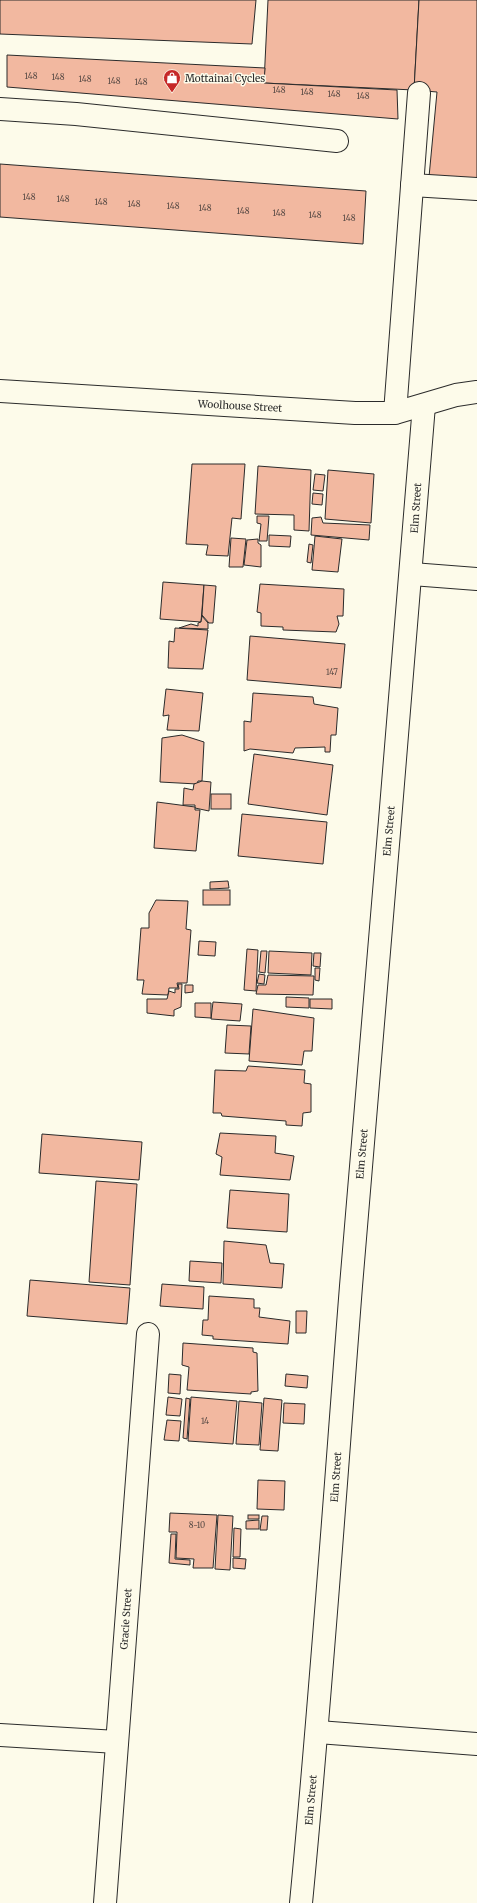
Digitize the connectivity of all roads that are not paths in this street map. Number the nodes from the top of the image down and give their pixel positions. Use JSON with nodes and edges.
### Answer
{"nodes":[{"id":1,"x":419,"y":94,"type":"dead end"},
{"id":2,"x":0,"y":109,"type":"edge"},
{"id":3,"x":337,"y":141,"type":"dead end"},
{"id":4,"x":412,"y":185,"type":"junction"},
{"id":5,"x":477,"y":189,"type":"edge"},
{"id":6,"x":0,"y":391,"type":"edge"},
{"id":7,"x":477,"y":392,"type":"edge"},
{"id":8,"x":424,"y":405,"type":"junction"},
{"id":9,"x":395,"y":413,"type":"junction"},
{"id":10,"x":412,"y":574,"type":"junction"},
{"id":11,"x":477,"y":579,"type":"edge"},
{"id":12,"x":148,"y":1334,"type":"dead end"},
{"id":13,"x":318,"y":1732,"type":"junction"},
{"id":14,"x":0,"y":1735,"type":"edge"},
{"id":15,"x":117,"y":1742,"type":"junction"},
{"id":16,"x":477,"y":1744,"type":"edge"},
{"id":17,"x":105,"y":1903,"type":"edge"},
{"id":18,"x":301,"y":1903,"type":"edge"}],
"edges":[{"from":1,"to":4,"type":"street"},
{"from":2,"to":3,"type":"street"},
{"from":4,"to":5,"type":"street"},
{"from":4,"to":9,"type":"street"},
{"from":6,"to":9,"type":"street","name":"Woolhouse Street"},
{"from":7,"to":8,"type":"street","name":"Woolhouse Street"},
{"from":8,"to":9,"type":"street","name":"Woolhouse Street"},
{"from":8,"to":10,"type":"street","name":"Elm Street"},
{"from":10,"to":11,"type":"street"},
{"from":10,"to":13,"type":"street","name":"Elm Street"},
{"from":12,"to":15,"type":"street","name":"Gracie Street"},
{"from":13,"to":16,"type":"street"},
{"from":13,"to":18,"type":"street","name":"Elm Street"},
{"from":14,"to":15,"type":"street"},
{"from":15,"to":17,"type":"street","name":"Gracie Street"}]}
